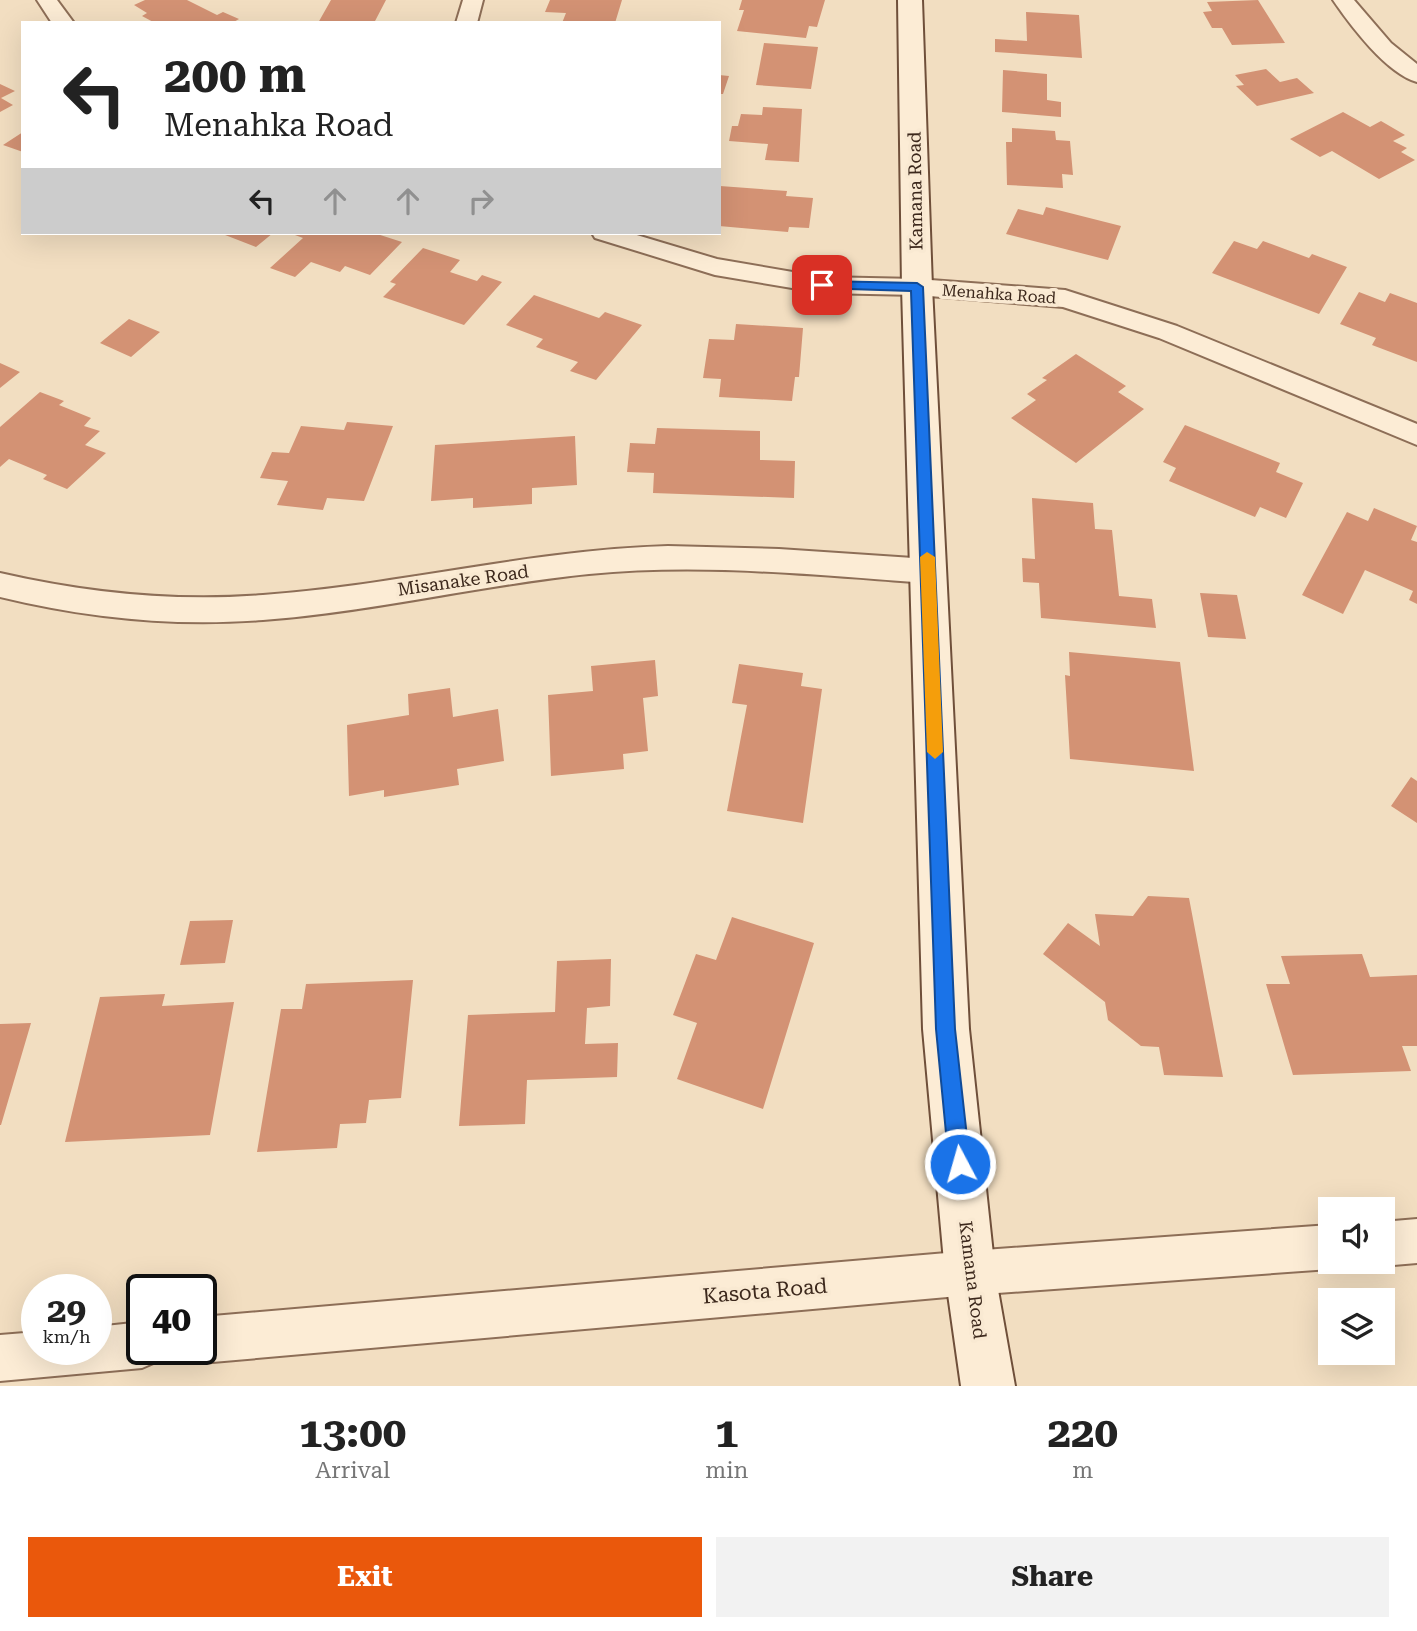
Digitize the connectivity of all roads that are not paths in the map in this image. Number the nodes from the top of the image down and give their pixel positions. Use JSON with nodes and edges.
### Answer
{"nodes":[{"id":1,"x":47,"y":0,"type":"edge"},
{"id":2,"x":473,"y":0,"type":"edge"},
{"id":3,"x":910,"y":0,"type":"edge"},
{"id":4,"x":1343,"y":0,"type":"edge"},
{"id":5,"x":62,"y":21,"type":"edge"},
{"id":6,"x":467,"y":21,"type":"edge"},
{"id":7,"x":1417,"y":75,"type":"edge"},
{"id":8,"x":611,"y":235,"type":"edge"},
{"id":9,"x":917,"y":287,"type":"junction"},
{"id":10,"x":1417,"y":435,"type":"edge"},
{"id":11,"x":928,"y":571,"type":"junction"},
{"id":12,"x":0,"y":585,"type":"edge"},
{"id":13,"x":1417,"y":1241,"type":"edge"},
{"id":14,"x":1395,"y":1243,"type":"edge"},
{"id":15,"x":1318,"y":1248,"type":"edge"},
{"id":16,"x":971,"y":1273,"type":"junction"},
{"id":17,"x":217,"y":1339,"type":"edge"},
{"id":18,"x":126,"y":1346,"type":"edge"},
{"id":19,"x":0,"y":1358,"type":"edge"},
{"id":20,"x":988,"y":1386,"type":"edge"}],
"edges":[{"from":1,"to":5,"type":"street"},
{"from":2,"to":6,"type":"street"},
{"from":3,"to":9,"type":"street","name":"Kamana Road"},
{"from":4,"to":7,"type":"street"},
{"from":8,"to":9,"type":"street","name":"Menahka Road"},
{"from":9,"to":10,"type":"street","name":"Menahka Road"},
{"from":9,"to":11,"type":"street","name":"Kamana Road"},
{"from":11,"to":12,"type":"street","name":"Misanake Road"},
{"from":11,"to":16,"type":"street","name":"Kamana Road"},
{"from":13,"to":14,"type":"street"},
{"from":15,"to":16,"type":"street","name":"Kasota Road"},
{"from":16,"to":17,"type":"street","name":"Kasota Road"},
{"from":16,"to":20,"type":"street","name":"Kamana Road"},
{"from":18,"to":19,"type":"street"}]}
